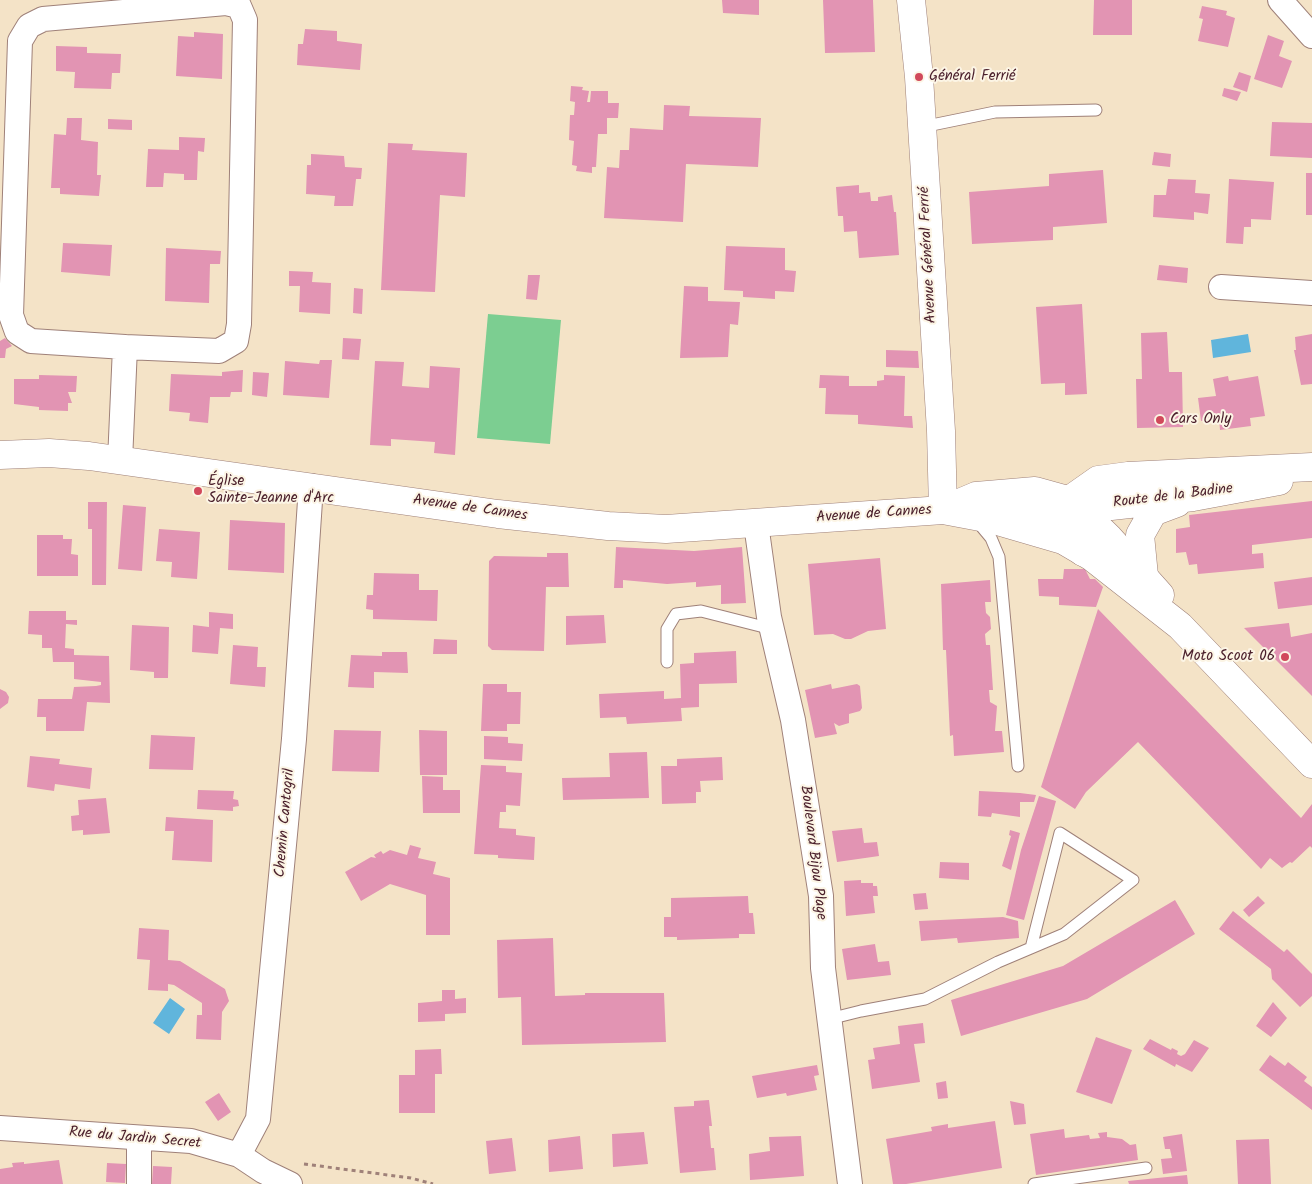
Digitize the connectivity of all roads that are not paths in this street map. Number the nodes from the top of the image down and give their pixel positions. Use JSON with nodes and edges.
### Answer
{"nodes":[{"id":1,"x":911,"y":0,"type":"edge"},
{"id":2,"x":1280,"y":0,"type":"edge"},
{"id":3,"x":1312,"y":36,"type":"edge"},
{"id":4,"x":1096,"y":110,"type":"dead end"},
{"id":5,"x":922,"y":127,"type":"junction"},
{"id":6,"x":1221,"y":287,"type":"dead end"},
{"id":7,"x":1312,"y":293,"type":"edge"},
{"id":8,"x":125,"y":347,"type":"junction"},
{"id":9,"x":0,"y":455,"type":"edge"},
{"id":10,"x":120,"y":461,"type":"junction"},
{"id":11,"x":1312,"y":467,"type":"edge"},
{"id":12,"x":1312,"y":471,"type":"edge"},
{"id":13,"x":311,"y":486,"type":"junction"},
{"id":14,"x":1193,"y":497,"type":"junction"},
{"id":15,"x":1071,"y":501,"type":"junction"},
{"id":16,"x":943,"y":510,"type":"junction"},
{"id":17,"x":982,"y":517,"type":"junction"},
{"id":18,"x":756,"y":524,"type":"junction"},
{"id":19,"x":1073,"y":546,"type":"junction"},
{"id":20,"x":1144,"y":576,"type":"junction"},
{"id":21,"x":1180,"y":626,"type":"junction"},
{"id":22,"x":772,"y":628,"type":"junction"},
{"id":23,"x":667,"y":662,"type":"dead end"},
{"id":24,"x":1312,"y":764,"type":"edge"},
{"id":25,"x":1018,"y":766,"type":"dead end"},
{"id":26,"x":1031,"y":948,"type":"junction"},
{"id":27,"x":829,"y":1020,"type":"junction"},
{"id":28,"x":0,"y":1128,"type":"edge"},
{"id":29,"x":139,"y":1138,"type":"junction"},
{"id":30,"x":239,"y":1155,"type":"junction"},
{"id":31,"x":1146,"y":1168,"type":"dead end"},
{"id":32,"x":293,"y":1173,"type":"edge"},
{"id":33,"x":139,"y":1184,"type":"edge"},
{"id":34,"x":850,"y":1184,"type":"edge"},
{"id":35,"x":1034,"y":1184,"type":"edge"}],
"edges":[{"from":1,"to":5,"type":"main road","name":"Avenue Général Ferrié"},
{"from":2,"to":3,"type":"street"},
{"from":4,"to":5,"type":"lane"},
{"from":5,"to":16,"type":"main road","name":"Avenue Général Ferrié"},
{"from":6,"to":7,"type":"street"},
{"from":8,"to":8,"type":"street"},
{"from":8,"to":10,"type":"street"},
{"from":9,"to":10,"type":"main road","name":"Avenue de Cannes"},
{"from":10,"to":13,"type":"main road","name":"Avenue de Cannes"},
{"from":11,"to":15,"type":"main road","name":"Route de la Badine"},
{"from":12,"to":14,"type":"main road","name":"Route de la Badine"},
{"from":13,"to":18,"type":"main road","name":"Avenue de Cannes"},
{"from":13,"to":30,"type":"street","name":"Chemin Cantogril"},
{"from":14,"to":15,"type":"main road","name":"Route de la Badine"},
{"from":14,"to":20,"type":"main road"},
{"from":15,"to":16,"type":"main road","name":"Avenue de Cannes"},
{"from":15,"to":17,"type":"main road"},
{"from":15,"to":19,"type":"main road"},
{"from":15,"to":20,"type":"main road"},
{"from":16,"to":17,"type":"main road","name":"Avenue de Cannes"},
{"from":16,"to":18,"type":"main road","name":"Avenue de Cannes"},
{"from":17,"to":19,"type":"main road","name":"Avenue de Cannes"},
{"from":17,"to":25,"type":"lane"},
{"from":18,"to":22,"type":"street","name":"Boulevard Bijou Plage"},
{"from":19,"to":21,"type":"main road"},
{"from":20,"to":21,"type":"main road"},
{"from":21,"to":24,"type":"main road"},
{"from":22,"to":23,"type":"lane"},
{"from":22,"to":27,"type":"street","name":"Boulevard Bijou Plage"},
{"from":26,"to":26,"type":"lane"},
{"from":26,"to":27,"type":"lane"},
{"from":27,"to":34,"type":"street","name":"Boulevard Bijou Plage"},
{"from":28,"to":29,"type":"street","name":"Rue du Jardin Secret"},
{"from":29,"to":30,"type":"street","name":"Rue du Jardin Secret"},
{"from":29,"to":33,"type":"street"},
{"from":30,"to":32,"type":"street","name":"Rue du Jardin Secret"},
{"from":31,"to":35,"type":"lane"}]}
